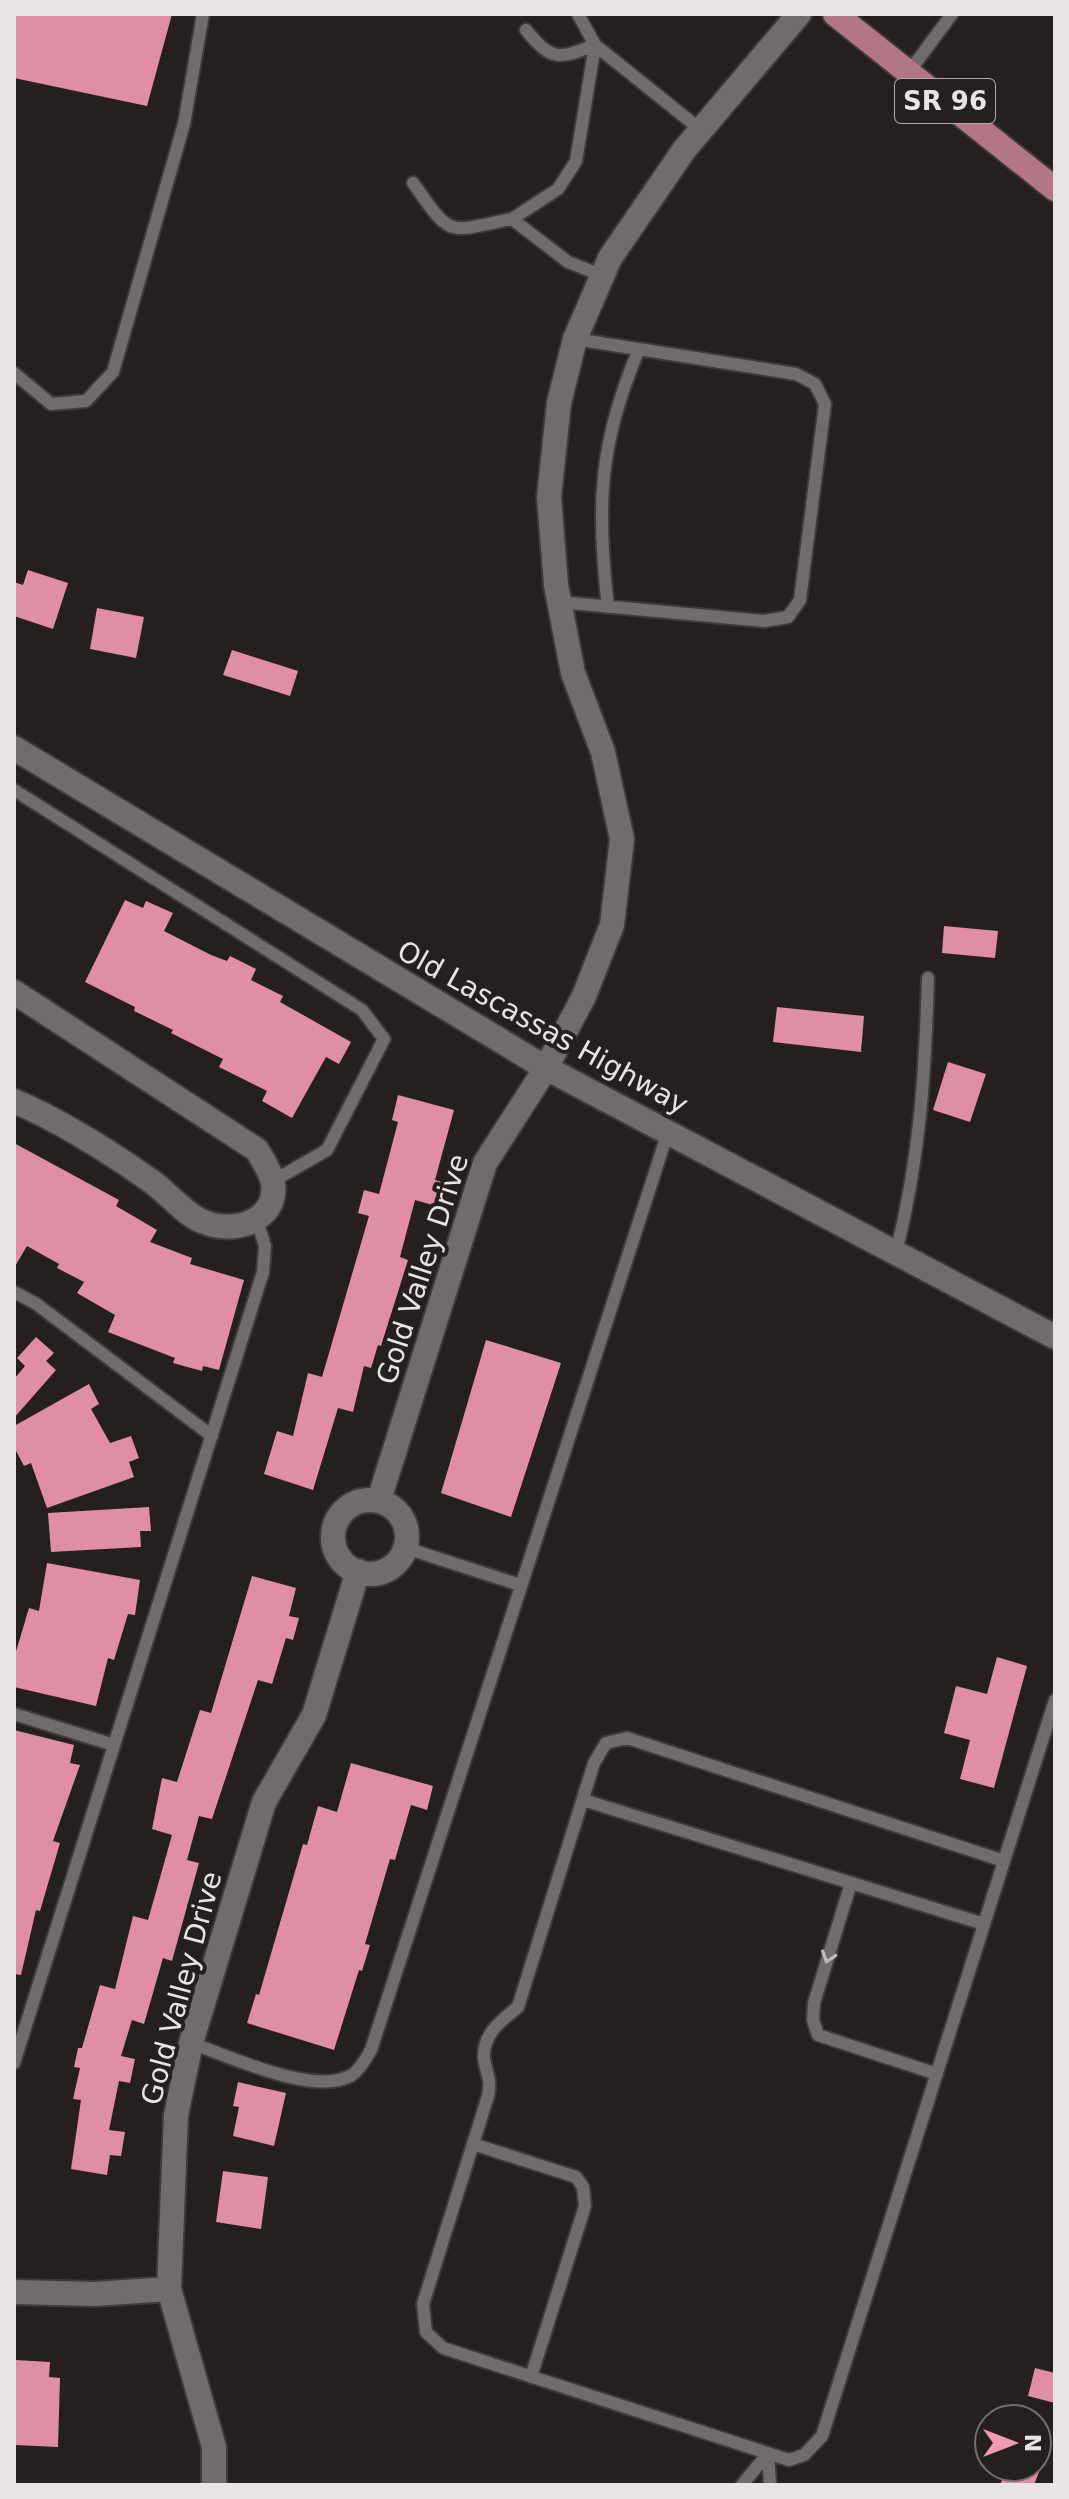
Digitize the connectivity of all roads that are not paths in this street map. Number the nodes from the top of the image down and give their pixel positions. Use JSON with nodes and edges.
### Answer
{"nodes":[{"id":1,"x":203,"y":14,"type":"edge"},
{"id":2,"x":578,"y":14,"type":"edge"},
{"id":3,"x":799,"y":14,"type":"edge"},
{"id":4,"x":835,"y":14,"type":"edge"},
{"id":5,"x":952,"y":14,"type":"edge"},
{"id":6,"x":526,"y":30,"type":"dead end"},
{"id":7,"x":595,"y":45,"type":"junction"},
{"id":8,"x":909,"y":72,"type":"junction"},
{"id":9,"x":701,"y":130,"type":"junction"},
{"id":10,"x":413,"y":183,"type":"dead end"},
{"id":11,"x":1055,"y":189,"type":"edge"},
{"id":12,"x":512,"y":219,"type":"junction"},
{"id":13,"x":601,"y":275,"type":"junction"},
{"id":14,"x":575,"y":339,"type":"junction"},
{"id":15,"x":639,"y":349,"type":"junction"},
{"id":16,"x":14,"y":373,"type":"edge"},
{"id":17,"x":559,"y":602,"type":"junction"},
{"id":18,"x":608,"y":607,"type":"junction"},
{"id":19,"x":14,"y":748,"type":"edge"},
{"id":20,"x":14,"y":790,"type":"edge"},
{"id":21,"x":928,"y":978,"type":"dead end"},
{"id":22,"x":14,"y":992,"type":"edge"},
{"id":23,"x":546,"y":1068,"type":"junction"},
{"id":24,"x":14,"y":1101,"type":"edge"},
{"id":25,"x":668,"y":1132,"type":"junction"},
{"id":26,"x":273,"y":1181,"type":"junction"},
{"id":27,"x":257,"y":1221,"type":"junction"},
{"id":28,"x":896,"y":1253,"type":"junction"},
{"id":29,"x":14,"y":1292,"type":"edge"},
{"id":30,"x":1055,"y":1337,"type":"edge"},
{"id":31,"x":212,"y":1436,"type":"junction"},
{"id":32,"x":379,"y":1500,"type":"junction"},
{"id":33,"x":406,"y":1548,"type":"junction"},
{"id":34,"x":358,"y":1571,"type":"junction"},
{"id":35,"x":520,"y":1585,"type":"junction"},
{"id":36,"x":1055,"y":1700,"type":"edge"},
{"id":37,"x":14,"y":1714,"type":"edge"},
{"id":38,"x":114,"y":1745,"type":"junction"},
{"id":39,"x":583,"y":1800,"type":"junction"},
{"id":40,"x":1004,"y":1861,"type":"junction"},
{"id":41,"x":851,"y":1883,"type":"junction"},
{"id":42,"x":984,"y":1924,"type":"junction"},
{"id":43,"x":191,"y":2043,"type":"junction"},
{"id":44,"x":14,"y":2063,"type":"edge"},
{"id":45,"x":937,"y":2074,"type":"junction"},
{"id":46,"x":473,"y":2144,"type":"junction"},
{"id":47,"x":169,"y":2289,"type":"junction"},
{"id":48,"x":14,"y":2292,"type":"edge"},
{"id":49,"x":531,"y":2377,"type":"junction"},
{"id":50,"x":768,"y":2453,"type":"junction"},
{"id":51,"x":214,"y":2485,"type":"edge"},
{"id":52,"x":742,"y":2485,"type":"edge"},
{"id":53,"x":770,"y":2485,"type":"edge"}],
"edges":[{"from":1,"to":16,"type":"lane"},
{"from":2,"to":7,"type":"lane"},
{"from":3,"to":9,"type":"street","name":"Gold Valley Drive"},
{"from":4,"to":8,"type":"main road","number":"SR 96"},
{"from":5,"to":8,"type":"lane"},
{"from":6,"to":7,"type":"lane"},
{"from":7,"to":9,"type":"lane"},
{"from":7,"to":12,"type":"lane"},
{"from":8,"to":11,"type":"main road","number":"SR 96"},
{"from":9,"to":13,"type":"street","name":"Gold Valley Drive"},
{"from":10,"to":12,"type":"lane"},
{"from":12,"to":13,"type":"lane"},
{"from":13,"to":14,"type":"street","name":"Gold Valley Drive"},
{"from":14,"to":15,"type":"lane"},
{"from":14,"to":17,"type":"street","name":"Gold Valley Drive"},
{"from":15,"to":18,"type":"lane"},
{"from":15,"to":18,"type":"lane"},
{"from":17,"to":18,"type":"lane"},
{"from":17,"to":23,"type":"street","name":"Gold Valley Drive"},
{"from":19,"to":23,"type":"street","name":"Old Lascassas Highway"},
{"from":20,"to":26,"type":"lane"},
{"from":21,"to":28,"type":"lane"},
{"from":22,"to":26,"type":"street"},
{"from":23,"to":25,"type":"street","name":"Old Lascassas Highway"},
{"from":23,"to":32,"type":"street","name":"Gold Valley Drive"},
{"from":24,"to":27,"type":"street"},
{"from":25,"to":28,"type":"street","name":"Old Lascassas Highway"},
{"from":25,"to":35,"type":"lane"},
{"from":26,"to":27,"type":"street"},
{"from":27,"to":31,"type":"lane"},
{"from":28,"to":30,"type":"street","name":"Old Lascassas Highway"},
{"from":29,"to":31,"type":"lane"},
{"from":31,"to":38,"type":"lane"},
{"from":32,"to":33,"type":"street"},
{"from":32,"to":34,"type":"street"},
{"from":33,"to":34,"type":"street"},
{"from":33,"to":35,"type":"lane"},
{"from":34,"to":43,"type":"street","name":"Gold Valley Drive"},
{"from":35,"to":43,"type":"lane"},
{"from":36,"to":40,"type":"lane"},
{"from":37,"to":38,"type":"lane"},
{"from":38,"to":44,"type":"lane"},
{"from":39,"to":40,"type":"lane"},
{"from":39,"to":41,"type":"lane"},
{"from":39,"to":46,"type":"lane"},
{"from":40,"to":42,"type":"lane"},
{"from":41,"to":42,"type":"lane"},
{"from":41,"to":45,"type":"lane","one_way":true},
{"from":42,"to":45,"type":"lane"},
{"from":43,"to":47,"type":"street","name":"Gold Valley Drive"},
{"from":45,"to":50,"type":"lane"},
{"from":46,"to":49,"type":"lane"},
{"from":46,"to":49,"type":"lane"},
{"from":47,"to":48,"type":"street"},
{"from":47,"to":51,"type":"street","name":"Gold Valley Drive"},
{"from":49,"to":50,"type":"lane"},
{"from":50,"to":52,"type":"lane"},
{"from":50,"to":53,"type":"lane"}]}
